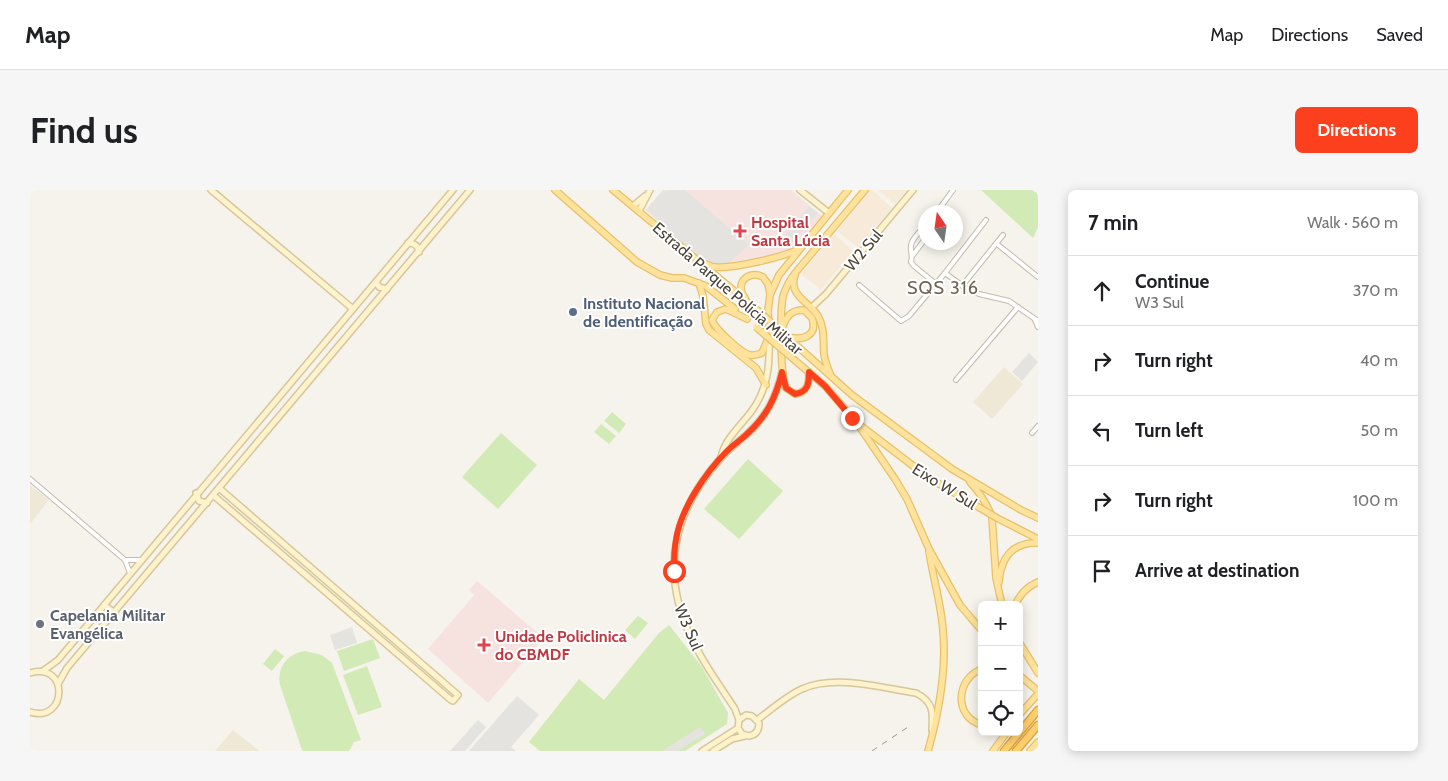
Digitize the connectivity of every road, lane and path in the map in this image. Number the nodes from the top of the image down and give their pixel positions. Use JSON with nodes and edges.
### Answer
{"nodes":[{"id":1,"x":211,"y":190,"type":"edge"},
{"id":2,"x":453,"y":190,"type":"edge"},
{"id":3,"x":470,"y":190,"type":"edge"},
{"id":4,"x":554,"y":190,"type":"edge"},
{"id":5,"x":613,"y":190,"type":"edge"},
{"id":6,"x":800,"y":190,"type":"edge"},
{"id":7,"x":848,"y":190,"type":"edge"},
{"id":8,"x":865,"y":190,"type":"edge"},
{"id":9,"x":913,"y":190,"type":"edge"},
{"id":10,"x":953,"y":190,"type":"edge"},
{"id":11,"x":648,"y":192,"type":"edge"},
{"id":12,"x":841,"y":198,"type":"junction"},
{"id":13,"x":941,"y":205,"type":"edge"},
{"id":14,"x":633,"y":206,"type":"junction"},
{"id":15,"x":850,"y":208,"type":"junction"},
{"id":16,"x":639,"y":211,"type":"junction"},
{"id":17,"x":829,"y":213,"type":"junction"},
{"id":18,"x":986,"y":220,"type":"dead end"},
{"id":19,"x":918,"y":234,"type":"edge"},
{"id":20,"x":1003,"y":235,"type":"dead end"},
{"id":21,"x":408,"y":243,"type":"junction"},
{"id":22,"x":997,"y":244,"type":"junction"},
{"id":23,"x":803,"y":246,"type":"junction"},
{"id":24,"x":918,"y":249,"type":"edge"},
{"id":25,"x":418,"y":252,"type":"junction"},
{"id":26,"x":913,"y":255,"type":"junction"},
{"id":27,"x":693,"y":257,"type":"junction"},
{"id":28,"x":796,"y":272,"type":"junction"},
{"id":29,"x":945,"y":272,"type":"junction"},
{"id":30,"x":1038,"y":277,"type":"edge"},
{"id":31,"x":376,"y":282,"type":"junction"},
{"id":32,"x":699,"y":283,"type":"junction"},
{"id":33,"x":936,"y":284,"type":"junction"},
{"id":34,"x":859,"y":286,"type":"dead end"},
{"id":35,"x":962,"y":286,"type":"junction"},
{"id":36,"x":387,"y":290,"type":"junction"},
{"id":37,"x":770,"y":295,"type":"junction"},
{"id":38,"x":751,"y":305,"type":"junction"},
{"id":39,"x":1018,"y":306,"type":"junction"},
{"id":40,"x":811,"y":308,"type":"junction"},
{"id":41,"x":353,"y":309,"type":"junction"},
{"id":42,"x":747,"y":319,"type":"junction"},
{"id":43,"x":1036,"y":319,"type":"edge"},
{"id":44,"x":1038,"y":327,"type":"edge"},
{"id":45,"x":782,"y":328,"type":"junction"},
{"id":46,"x":768,"y":336,"type":"junction"},
{"id":47,"x":787,"y":336,"type":"junction"},
{"id":48,"x":314,"y":356,"type":"junction"},
{"id":49,"x":323,"y":366,"type":"junction"},
{"id":50,"x":807,"y":371,"type":"junction"},
{"id":51,"x":782,"y":372,"type":"junction"},
{"id":52,"x":832,"y":378,"type":"junction"},
{"id":53,"x":956,"y":380,"type":"dead end"},
{"id":54,"x":766,"y":385,"type":"junction"},
{"id":55,"x":857,"y":424,"type":"junction"},
{"id":56,"x":1038,"y":426,"type":"edge"},
{"id":57,"x":1032,"y":433,"type":"dead end"},
{"id":58,"x":241,"y":442,"type":"junction"},
{"id":59,"x":250,"y":450,"type":"junction"},
{"id":60,"x":720,"y":458,"type":"junction"},
{"id":61,"x":963,"y":476,"type":"junction"},
{"id":62,"x":30,"y":479,"type":"edge"},
{"id":63,"x":219,"y":488,"type":"junction"},
{"id":64,"x":196,"y":493,"type":"junction"},
{"id":65,"x":213,"y":495,"type":"junction"},
{"id":66,"x":207,"y":502,"type":"junction"},
{"id":67,"x":246,"y":512,"type":"junction"},
{"id":68,"x":1038,"y":518,"type":"edge"},
{"id":69,"x":243,"y":521,"type":"junction"},
{"id":70,"x":1038,"y":541,"type":"edge"},
{"id":71,"x":289,"y":550,"type":"junction"},
{"id":72,"x":283,"y":556,"type":"junction"},
{"id":73,"x":125,"y":560,"type":"junction"},
{"id":74,"x":141,"y":560,"type":"junction"},
{"id":75,"x":934,"y":564,"type":"junction"},
{"id":76,"x":130,"y":573,"type":"junction"},
{"id":77,"x":1038,"y":582,"type":"edge"},
{"id":78,"x":339,"y":593,"type":"junction"},
{"id":79,"x":999,"y":596,"type":"junction"},
{"id":80,"x":334,"y":599,"type":"junction"},
{"id":81,"x":1001,"y":601,"type":"edge"},
{"id":82,"x":1017,"y":601,"type":"edge"},
{"id":83,"x":104,"y":604,"type":"junction"},
{"id":84,"x":115,"y":613,"type":"junction"},
{"id":85,"x":978,"y":627,"type":"edge"},
{"id":86,"x":389,"y":636,"type":"junction"},
{"id":87,"x":385,"y":642,"type":"junction"},
{"id":88,"x":1021,"y":646,"type":"edge"},
{"id":89,"x":43,"y":671,"type":"junction"},
{"id":90,"x":978,"y":671,"type":"edge"},
{"id":91,"x":30,"y":673,"type":"edge"},
{"id":92,"x":1038,"y":673,"type":"edge"},
{"id":93,"x":1023,"y":678,"type":"edge"},
{"id":94,"x":58,"y":684,"type":"junction"},
{"id":95,"x":449,"y":688,"type":"junction"},
{"id":96,"x":1038,"y":692,"type":"edge"},
{"id":97,"x":443,"y":693,"type":"junction"},
{"id":98,"x":735,"y":709,"type":"junction"},
{"id":99,"x":1038,"y":710,"type":"edge"},
{"id":100,"x":1023,"y":712,"type":"edge"},
{"id":101,"x":31,"y":713,"type":"edge"},
{"id":102,"x":746,"y":715,"type":"junction"},
{"id":103,"x":739,"y":720,"type":"junction"},
{"id":104,"x":757,"y":720,"type":"junction"},
{"id":105,"x":978,"y":724,"type":"edge"},
{"id":106,"x":1038,"y":725,"type":"edge"},
{"id":107,"x":738,"y":728,"type":"junction"},
{"id":108,"x":745,"y":736,"type":"junction"},
{"id":109,"x":1004,"y":736,"type":"edge"},
{"id":110,"x":932,"y":738,"type":"junction"},
{"id":111,"x":1038,"y":742,"type":"edge"},
{"id":112,"x":702,"y":751,"type":"edge"},
{"id":113,"x":713,"y":751,"type":"edge"},
{"id":114,"x":928,"y":751,"type":"edge"},
{"id":115,"x":993,"y":751,"type":"edge"},
{"id":116,"x":1004,"y":751,"type":"edge"},
{"id":117,"x":1016,"y":751,"type":"edge"},
{"id":118,"x":1030,"y":751,"type":"edge"},
{"id":119,"x":1037,"y":751,"type":"edge"}],
"edges":[{"from":1,"to":41,"type":"street"},
{"from":2,"to":21,"type":"street"},
{"from":3,"to":25,"type":"street"},
{"from":4,"to":32,"type":"main road","name":"Estrada Parque Polícia Militar"},
{"from":5,"to":14,"type":"main road","name":"Estrada Parque Polícia Militar"},
{"from":6,"to":17,"type":"street"},
{"from":7,"to":12,"type":"main road","name":"W3 Sul"},
{"from":8,"to":15,"type":"main road","name":"W3 Sul"},
{"from":9,"to":40,"type":"street","name":"W2 Sul"},
{"from":10,"to":13,"type":"street"},
{"from":11,"to":14,"type":"street"},
{"from":11,"to":16,"type":"street"},
{"from":12,"to":15,"type":"main road"},
{"from":12,"to":17,"type":"main road","name":"W3 Sul"},
{"from":14,"to":16,"type":"main road","name":"Estrada Parque Polícia Militar"},
{"from":15,"to":28,"type":"main road","name":"W3 Sul"},
{"from":16,"to":27,"type":"main road","name":"Estrada Parque Polícia Militar"},
{"from":17,"to":23,"type":"main road","name":"W3 Sul"},
{"from":18,"to":29,"type":"street"},
{"from":19,"to":26,"type":"street"},
{"from":20,"to":22,"type":"street"},
{"from":21,"to":25,"type":"street"},
{"from":21,"to":31,"type":"street"},
{"from":22,"to":30,"type":"street"},
{"from":22,"to":35,"type":"street"},
{"from":23,"to":27,"type":"main road"},
{"from":23,"to":37,"type":"main road","name":"W3 Sul"},
{"from":24,"to":26,"type":"street"},
{"from":25,"to":36,"type":"street"},
{"from":26,"to":33,"type":"street"},
{"from":27,"to":38,"type":"main road","name":"Estrada Parque Polícia Militar"},
{"from":28,"to":40,"type":"main road"},
{"from":28,"to":45,"type":"main road","name":"W3 Sul"},
{"from":29,"to":33,"type":"street"},
{"from":29,"to":35,"type":"street"},
{"from":31,"to":36,"type":"street"},
{"from":31,"to":41,"type":"street"},
{"from":32,"to":42,"type":"main road","name":"Estrada Parque Polícia Militar"},
{"from":32,"to":54,"type":"main road"},
{"from":33,"to":34,"type":"street"},
{"from":35,"to":39,"type":"street"},
{"from":36,"to":49,"type":"street"},
{"from":37,"to":38,"type":"main road"},
{"from":37,"to":46,"type":"main road","name":"W3 Sul"},
{"from":38,"to":47,"type":"main road","name":"Estrada Parque Polícia Militar","bridge":true},
{"from":39,"to":43,"type":"street"},
{"from":39,"to":53,"type":"street"},
{"from":40,"to":52,"type":"main road"},
{"from":41,"to":48,"type":"street"},
{"from":42,"to":46,"type":"main road"},
{"from":42,"to":50,"type":"main road","name":"Estrada Parque Polícia Militar","bridge":true},
{"from":43,"to":44,"type":"street"},
{"from":45,"to":47,"type":"main road"},
{"from":45,"to":51,"type":"main road","name":"W3 Sul"},
{"from":46,"to":54,"type":"street","name":"W3 Sul"},
{"from":47,"to":52,"type":"main road","name":"Estrada Parque Polícia Militar"},
{"from":48,"to":49,"type":"street"},
{"from":48,"to":58,"type":"street"},
{"from":49,"to":59,"type":"street"},
{"from":50,"to":51,"type":"main road"},
{"from":50,"to":55,"type":"main road","name":"Estrada Parque Polícia Militar"},
{"from":51,"to":60,"type":"street","name":"W3 Sul"},
{"from":52,"to":61,"type":"main road","name":"Estrada Parque Polícia Militar"},
{"from":54,"to":60,"type":"street","name":"W3 Sul"},
{"from":55,"to":70,"type":"main road","name":"Eixo W Sul","bridge":true},
{"from":55,"to":75,"type":"main road","name":"Estrada Parque Polícia Militar"},
{"from":56,"to":57,"type":"street"},
{"from":58,"to":59,"type":"street"},
{"from":58,"to":64,"type":"street"},
{"from":59,"to":63,"type":"street"},
{"from":60,"to":98,"type":"street","name":"W3 Sul"},
{"from":61,"to":68,"type":"main road"},
{"from":61,"to":79,"type":"main road"},
{"from":62,"to":73,"type":"street"},
{"from":63,"to":65,"type":"street"},
{"from":63,"to":67,"type":"street"},
{"from":64,"to":66,"type":"street"},
{"from":64,"to":74,"type":"street"},
{"from":65,"to":66,"type":"street"},
{"from":65,"to":69,"type":"street"},
{"from":66,"to":84,"type":"street"},
{"from":67,"to":69,"type":"street"},
{"from":67,"to":71,"type":"street"},
{"from":69,"to":72,"type":"street"},
{"from":70,"to":79,"type":"main road"},
{"from":71,"to":72,"type":"street"},
{"from":71,"to":78,"type":"street"},
{"from":72,"to":80,"type":"street"},
{"from":73,"to":74,"type":"street"},
{"from":73,"to":76,"type":"street"},
{"from":74,"to":76,"type":"street"},
{"from":75,"to":85,"type":"main road","name":"Estrada Parque Polícia Militar"},
{"from":75,"to":110,"type":"main road"},
{"from":76,"to":83,"type":"street"},
{"from":77,"to":82,"type":"main road"},
{"from":78,"to":80,"type":"street"},
{"from":78,"to":86,"type":"street"},
{"from":79,"to":81,"type":"main road"},
{"from":80,"to":87,"type":"street"},
{"from":83,"to":84,"type":"street"},
{"from":83,"to":89,"type":"street"},
{"from":84,"to":94,"type":"street"},
{"from":86,"to":87,"type":"street"},
{"from":86,"to":95,"type":"street"},
{"from":87,"to":97,"type":"street"},
{"from":88,"to":92,"type":"main road"},
{"from":89,"to":91,"type":"street"},
{"from":89,"to":94,"type":"street"},
{"from":90,"to":105,"type":"main road"},
{"from":93,"to":96,"type":"main road"},
{"from":94,"to":101,"type":"street"},
{"from":95,"to":97,"type":"street"},
{"from":95,"to":97,"type":"street"},
{"from":96,"to":100,"type":"main road"},
{"from":98,"to":102,"type":"street","name":"W3 Sul"},
{"from":98,"to":103,"type":"street","name":"W3 Sul"},
{"from":99,"to":116,"type":"highway"},
{"from":102,"to":103,"type":"street"},
{"from":102,"to":104,"type":"street"},
{"from":103,"to":107,"type":"street"},
{"from":104,"to":108,"type":"street"},
{"from":104,"to":110,"type":"street"},
{"from":106,"to":117,"type":"highway"},
{"from":107,"to":108,"type":"street"},
{"from":107,"to":112,"type":"street"},
{"from":108,"to":113,"type":"street"},
{"from":109,"to":115,"type":"main road"},
{"from":110,"to":114,"type":"main road"},
{"from":111,"to":118,"type":"main road"},
{"from":111,"to":119,"type":"main road"}]}
